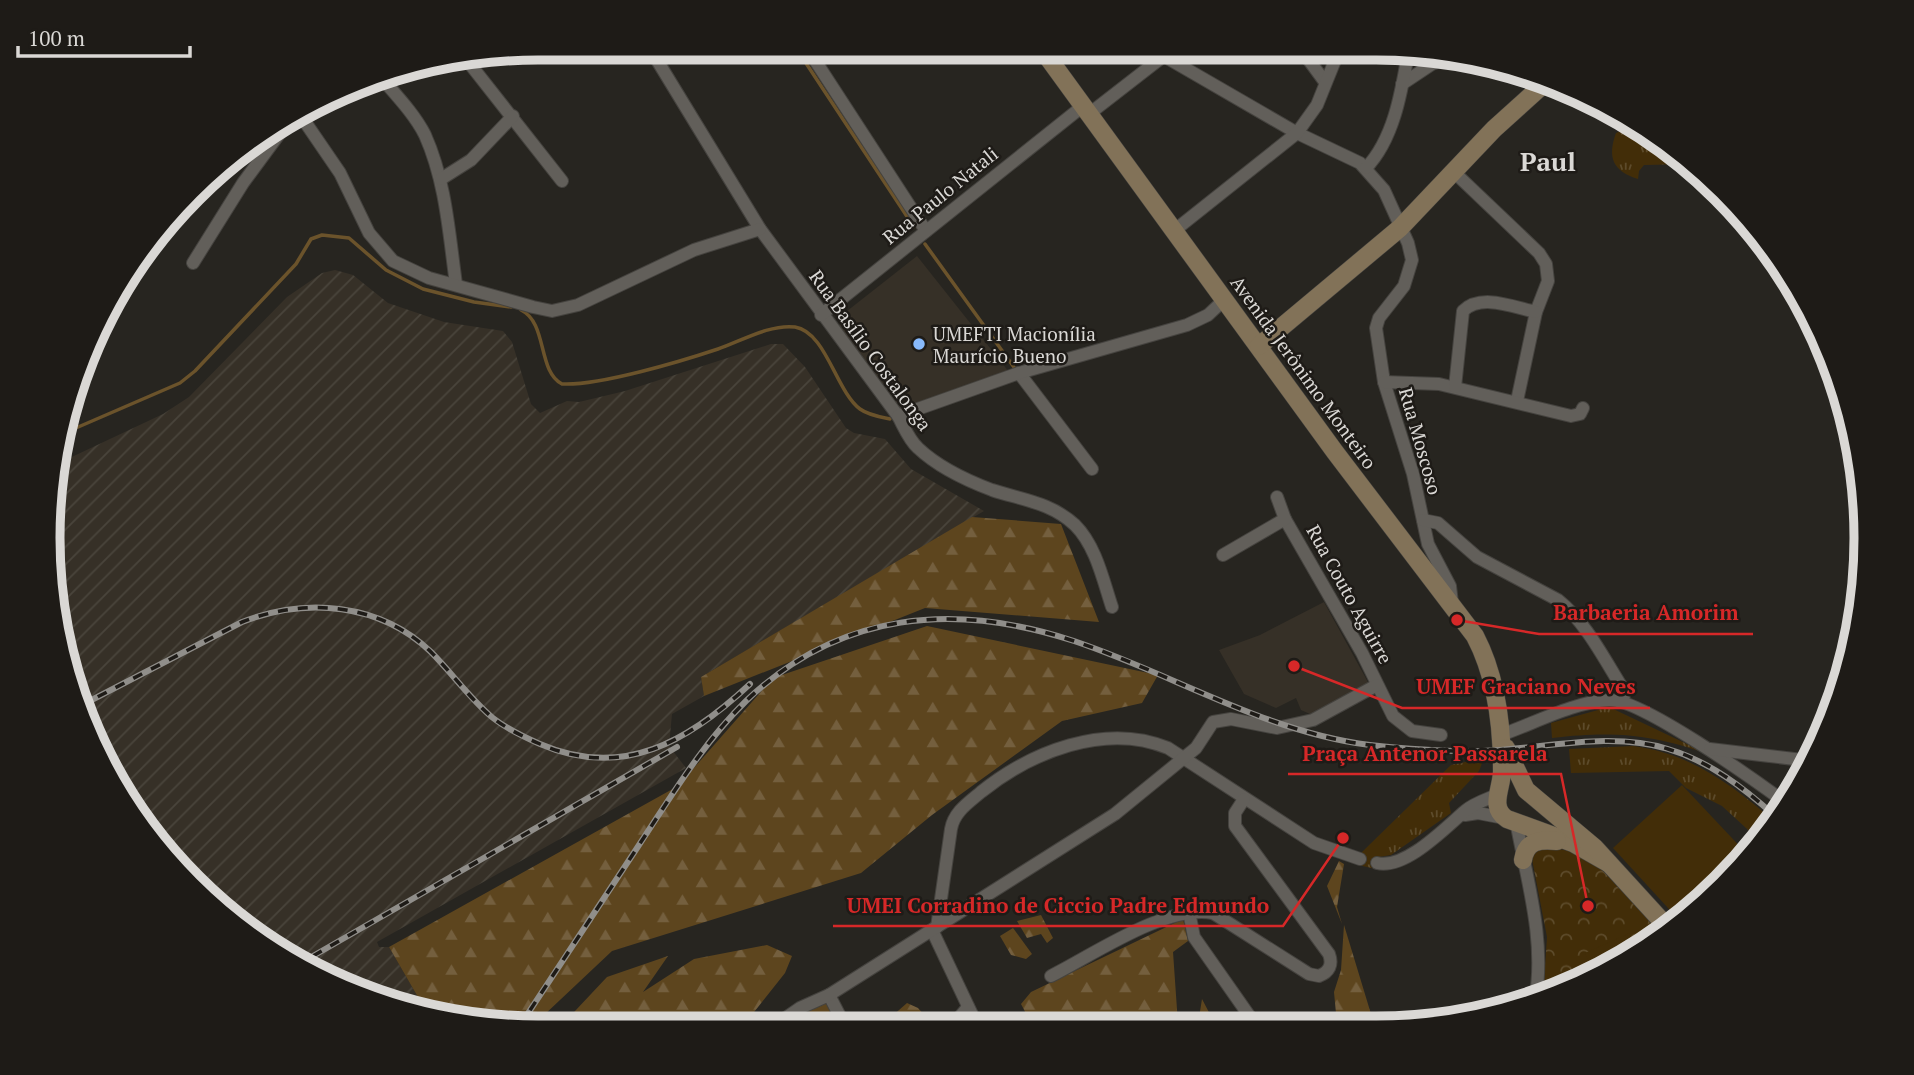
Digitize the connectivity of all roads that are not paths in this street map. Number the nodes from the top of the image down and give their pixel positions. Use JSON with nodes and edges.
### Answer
{"nodes":[{"id":1,"x":657,"y":60,"type":"edge"},
{"id":2,"x":815,"y":60,"type":"edge"},
{"id":3,"x":1050,"y":60,"type":"edge"},
{"id":4,"x":1158,"y":60,"type":"edge"},
{"id":5,"x":1183,"y":60,"type":"edge"},
{"id":6,"x":1309,"y":60,"type":"edge"},
{"id":7,"x":1335,"y":60,"type":"edge"},
{"id":8,"x":1406,"y":61,"type":"edge"},
{"id":9,"x":1433,"y":63,"type":"edge"},
{"id":10,"x":471,"y":65,"type":"edge"},
{"id":11,"x":1325,"y":82,"type":"junction"},
{"id":12,"x":386,"y":84,"type":"edge"},
{"id":13,"x":1402,"y":84,"type":"junction"},
{"id":14,"x":1539,"y":88,"type":"edge"},
{"id":15,"x":1086,"y":110,"type":"junction"},
{"id":16,"x":513,"y":117,"type":"junction"},
{"id":17,"x":304,"y":121,"type":"edge"},
{"id":18,"x":1297,"y":133,"type":"junction"},
{"id":19,"x":277,"y":137,"type":"edge"},
{"id":20,"x":1366,"y":167,"type":"junction"},
{"id":21,"x":1453,"y":176,"type":"junction"},
{"id":22,"x":440,"y":179,"type":"junction"},
{"id":23,"x":562,"y":181,"type":"dead end"},
{"id":24,"x":1496,"y":220,"type":"dead end"},
{"id":25,"x":1400,"y":228,"type":"junction"},
{"id":26,"x":760,"y":229,"type":"junction"},
{"id":27,"x":1175,"y":230,"type":"junction"},
{"id":28,"x":926,"y":231,"type":"junction"},
{"id":29,"x":192,"y":263,"type":"dead end"},
{"id":30,"x":456,"y":284,"type":"junction"},
{"id":31,"x":1225,"y":299,"type":"junction"},
{"id":32,"x":1536,"y":312,"type":"junction"},
{"id":33,"x":821,"y":315,"type":"junction"},
{"id":34,"x":1259,"y":346,"type":"junction"},
{"id":35,"x":1019,"y":373,"type":"junction"},
{"id":36,"x":1384,"y":382,"type":"junction"},
{"id":37,"x":1455,"y":387,"type":"junction"},
{"id":38,"x":1517,"y":401,"type":"junction"},
{"id":39,"x":1583,"y":408,"type":"dead end"},
{"id":40,"x":898,"y":416,"type":"junction"},
{"id":41,"x":1092,"y":469,"type":"dead end"},
{"id":42,"x":1277,"y":498,"type":"dead end"},
{"id":43,"x":1286,"y":519,"type":"junction"},
{"id":44,"x":1423,"y":520,"type":"junction"},
{"id":45,"x":1223,"y":555,"type":"dead end"},
{"id":46,"x":1452,"y":603,"type":"junction"},
{"id":47,"x":1112,"y":607,"type":"dead end"},
{"id":48,"x":1377,"y":685,"type":"junction"},
{"id":49,"x":1622,"y":702,"type":"junction"},
{"id":50,"x":1441,"y":735,"type":"dead end"},
{"id":51,"x":1501,"y":735,"type":"junction"},
{"id":52,"x":1708,"y":749,"type":"junction"},
{"id":53,"x":1183,"y":757,"type":"junction"},
{"id":54,"x":1799,"y":760,"type":"edge"},
{"id":55,"x":1526,"y":790,"type":"junction"},
{"id":56,"x":1499,"y":794,"type":"junction"},
{"id":57,"x":1778,"y":797,"type":"edge"},
{"id":58,"x":1244,"y":799,"type":"junction"},
{"id":59,"x":1458,"y":819,"type":"junction"},
{"id":60,"x":1510,"y":820,"type":"junction"},
{"id":61,"x":1573,"y":843,"type":"junction"},
{"id":62,"x":1360,"y":859,"type":"dead end"},
{"id":63,"x":1523,"y":860,"type":"junction"},
{"id":64,"x":1377,"y":863,"type":"dead end"},
{"id":65,"x":1608,"y":863,"type":"junction"},
{"id":66,"x":1189,"y":912,"type":"junction"},
{"id":67,"x":1662,"y":921,"type":"edge"},
{"id":68,"x":935,"y":929,"type":"junction"},
{"id":69,"x":1051,"y":976,"type":"dead end"},
{"id":70,"x":1536,"y":988,"type":"edge"},
{"id":71,"x":829,"y":995,"type":"junction"},
{"id":72,"x":968,"y":1007,"type":"junction"},
{"id":73,"x":788,"y":1016,"type":"edge"},
{"id":74,"x":840,"y":1016,"type":"edge"},
{"id":75,"x":960,"y":1016,"type":"edge"},
{"id":76,"x":972,"y":1016,"type":"edge"},
{"id":77,"x":1249,"y":1016,"type":"edge"}],
"edges":[{"from":1,"to":26,"type":"street","name":"Rua Basílio Costalonga"},
{"from":2,"to":28,"type":"street"},
{"from":3,"to":15,"type":"street","name":"Avenida Jerônimo Monteiro"},
{"from":4,"to":15,"type":"street","name":"Rua Paulo Natali"},
{"from":5,"to":18,"type":"street"},
{"from":6,"to":11,"type":"street"},
{"from":7,"to":11,"type":"street"},
{"from":8,"to":13,"type":"street"},
{"from":9,"to":13,"type":"street"},
{"from":10,"to":16,"type":"street"},
{"from":11,"to":18,"type":"street"},
{"from":12,"to":22,"type":"street"},
{"from":13,"to":20,"type":"street"},
{"from":14,"to":21,"type":"street"},
{"from":15,"to":27,"type":"street","name":"Avenida Jerônimo Monteiro"},
{"from":15,"to":28,"type":"street","name":"Rua Paulo Natali"},
{"from":16,"to":22,"type":"street"},
{"from":16,"to":23,"type":"street"},
{"from":17,"to":30,"type":"street"},
{"from":18,"to":20,"type":"street"},
{"from":18,"to":27,"type":"street"},
{"from":19,"to":29,"type":"street"},
{"from":20,"to":25,"type":"street","name":"Rua Moscoso"},
{"from":21,"to":24,"type":"street"},
{"from":21,"to":25,"type":"street"},
{"from":21,"to":32,"type":"street"},
{"from":22,"to":30,"type":"street"},
{"from":25,"to":34,"type":"street"},
{"from":25,"to":36,"type":"street","name":"Rua Moscoso"},
{"from":26,"to":30,"type":"street"},
{"from":26,"to":33,"type":"street","name":"Rua Basílio Costalonga"},
{"from":27,"to":31,"type":"street","name":"Avenida Jerônimo Monteiro"},
{"from":28,"to":33,"type":"street","name":"Rua Paulo Natali"},
{"from":31,"to":34,"type":"street","name":"Avenida Jerônimo Monteiro"},
{"from":31,"to":35,"type":"street"},
{"from":32,"to":37,"type":"street"},
{"from":32,"to":38,"type":"street"},
{"from":33,"to":40,"type":"street","name":"Rua Basílio Costalonga"},
{"from":34,"to":46,"type":"street","name":"Avenida Jerônimo Monteiro"},
{"from":35,"to":40,"type":"street"},
{"from":35,"to":41,"type":"street"},
{"from":36,"to":37,"type":"street"},
{"from":36,"to":44,"type":"street","name":"Rua Moscoso"},
{"from":37,"to":38,"type":"street"},
{"from":38,"to":39,"type":"street"},
{"from":40,"to":47,"type":"street","name":"Rua Basílio Costalonga"},
{"from":42,"to":43,"type":"street","name":"Rua Couto Aguirre"},
{"from":43,"to":45,"type":"street","name":"Rua Couto Aguirre"},
{"from":43,"to":48,"type":"street","name":"Rua Couto Aguirre"},
{"from":44,"to":46,"type":"street"},
{"from":44,"to":49,"type":"street","name":"Rua Moscoso"},
{"from":46,"to":51,"type":"street","name":"Avenida Jerônimo Monteiro"},
{"from":48,"to":50,"type":"street","name":"Rua Couto Aguirre"},
{"from":48,"to":53,"type":"street"},
{"from":49,"to":51,"type":"street"},
{"from":49,"to":52,"type":"street"},
{"from":51,"to":55,"type":"street","name":"Avenida Jerônimo Monteiro"},
{"from":51,"to":56,"type":"street","name":"Avenida Jerônimo Monteiro"},
{"from":52,"to":54,"type":"street"},
{"from":52,"to":57,"type":"street"},
{"from":53,"to":58,"type":"street"},
{"from":53,"to":68,"type":"street"},
{"from":53,"to":68,"type":"street"},
{"from":55,"to":56,"type":"street"},
{"from":55,"to":60,"type":"street"},
{"from":55,"to":65,"type":"street","name":"Avenida Jerônimo Monteiro"},
{"from":56,"to":59,"type":"street"},
{"from":56,"to":60,"type":"street"},
{"from":58,"to":62,"type":"street"},
{"from":58,"to":66,"type":"street"},
{"from":59,"to":60,"type":"street"},
{"from":59,"to":64,"type":"street"},
{"from":60,"to":61,"type":"street","name":"Avenida Jerônimo Monteiro"},
{"from":60,"to":63,"type":"street"},
{"from":61,"to":63,"type":"street"},
{"from":61,"to":65,"type":"street","name":"Avenida Jerônimo Monteiro"},
{"from":63,"to":70,"type":"street"},
{"from":65,"to":67,"type":"street","name":"Avenida Jerônimo Monteiro"},
{"from":66,"to":69,"type":"street"},
{"from":66,"to":77,"type":"street"},
{"from":68,"to":71,"type":"street"},
{"from":68,"to":72,"type":"street"},
{"from":71,"to":73,"type":"street"},
{"from":71,"to":74,"type":"street"},
{"from":72,"to":75,"type":"street"},
{"from":72,"to":76,"type":"street"}]}
